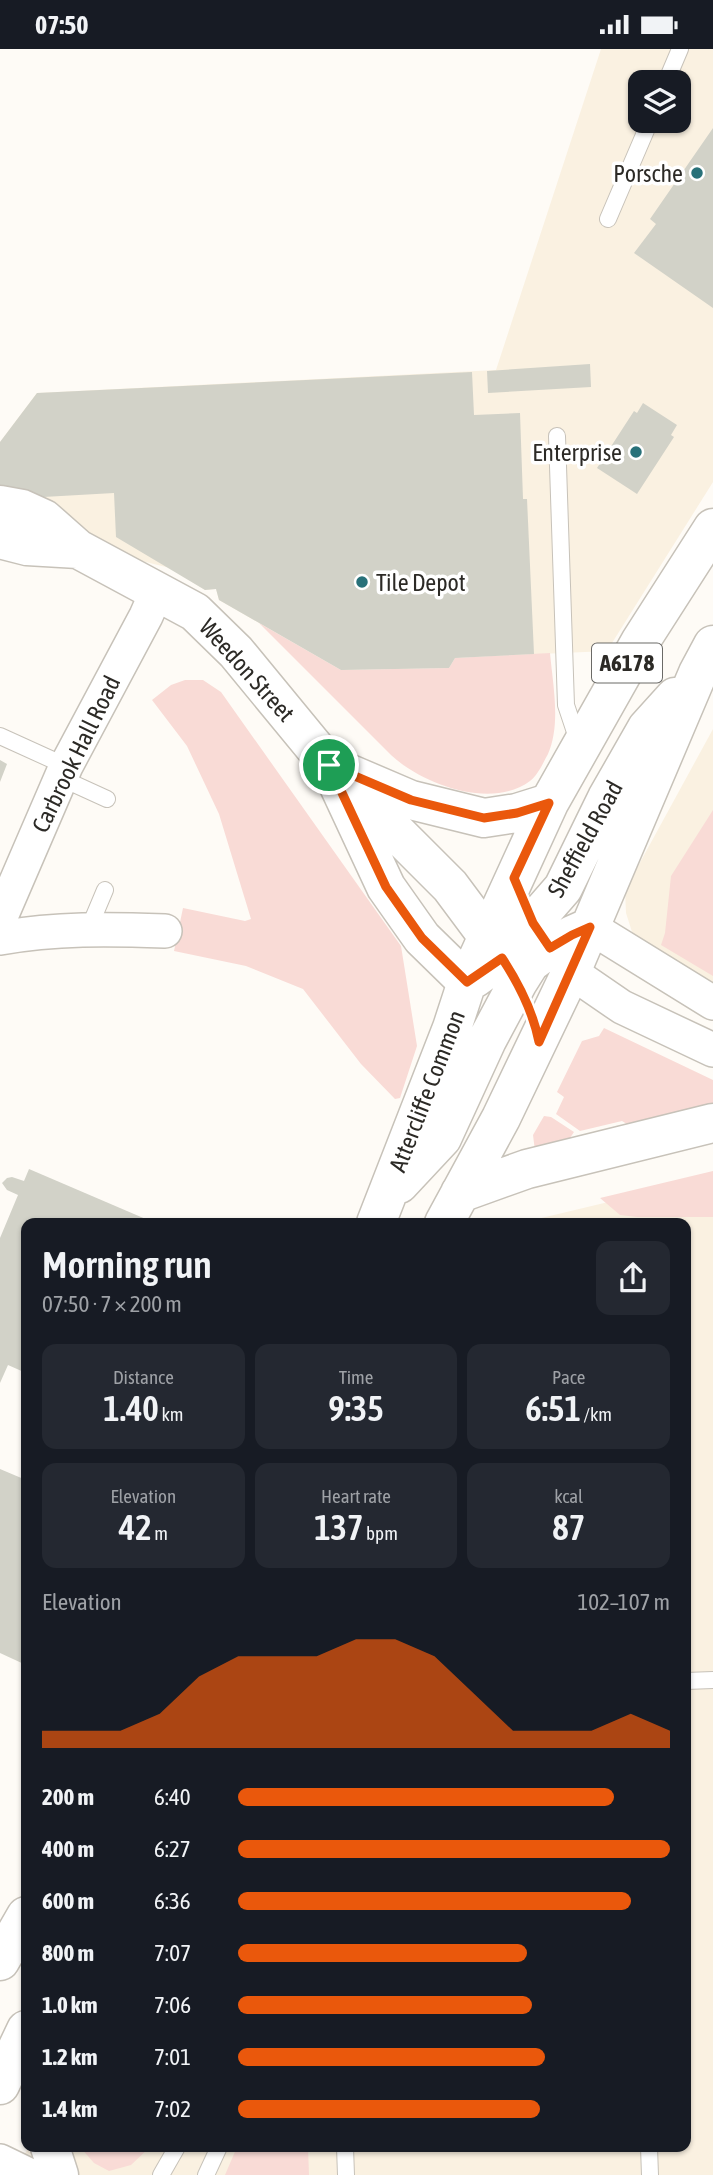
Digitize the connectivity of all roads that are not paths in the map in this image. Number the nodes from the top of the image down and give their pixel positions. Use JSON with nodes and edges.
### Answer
{"nodes":[{"id":1,"x":680,"y":49,"type":"edge"},
{"id":2,"x":671,"y":70,"type":"edge"},
{"id":3,"x":645,"y":133,"type":"edge"},
{"id":4,"x":608,"y":219,"type":"dead end"},
{"id":5,"x":557,"y":436,"type":"dead end"},
{"id":6,"x":0,"y":505,"type":"edge"},
{"id":7,"x":713,"y":527,"type":"edge"},
{"id":8,"x":0,"y":539,"type":"edge"},
{"id":9,"x":78,"y":549,"type":"junction"},
{"id":10,"x":157,"y":591,"type":"junction"},
{"id":11,"x":705,"y":659,"type":"edge"},
{"id":12,"x":0,"y":736,"type":"edge"},
{"id":13,"x":580,"y":747,"type":"junction"},
{"id":14,"x":329,"y":765,"type":"junction"},
{"id":15,"x":64,"y":772,"type":"junction"},
{"id":16,"x":107,"y":799,"type":"dead end"},
{"id":17,"x":549,"y":803,"type":"junction"},
{"id":18,"x":514,"y":878,"type":"junction"},
{"id":19,"x":105,"y":890,"type":"dead end"},
{"id":20,"x":0,"y":919,"type":"edge"},
{"id":21,"x":590,"y":927,"type":"junction"},
{"id":22,"x":89,"y":928,"type":"junction"},
{"id":23,"x":165,"y":931,"type":"dead end"},
{"id":24,"x":0,"y":938,"type":"edge"},
{"id":25,"x":552,"y":948,"type":"junction"},
{"id":26,"x":503,"y":959,"type":"junction"},
{"id":27,"x":467,"y":982,"type":"junction"},
{"id":28,"x":713,"y":1003,"type":"edge"},
{"id":29,"x":539,"y":1042,"type":"junction"},
{"id":30,"x":713,"y":1050,"type":"edge"},
{"id":31,"x":713,"y":1123,"type":"edge"},
{"id":32,"x":452,"y":1208,"type":"edge"},
{"id":33,"x":381,"y":1211,"type":"edge"},
{"id":34,"x":713,"y":1680,"type":"edge"},
{"id":35,"x":691,"y":1681,"type":"edge"},
{"id":36,"x":21,"y":1925,"type":"edge"},
{"id":37,"x":0,"y":1961,"type":"edge"},
{"id":38,"x":21,"y":2041,"type":"edge"},
{"id":39,"x":0,"y":2085,"type":"edge"},
{"id":40,"x":52,"y":2152,"type":"edge"},
{"id":41,"x":174,"y":2152,"type":"edge"},
{"id":42,"x":217,"y":2152,"type":"edge"},
{"id":43,"x":345,"y":2152,"type":"edge"},
{"id":44,"x":649,"y":2152,"type":"edge"},
{"id":45,"x":0,"y":2161,"type":"edge"},
{"id":46,"x":29,"y":2175,"type":"edge"},
{"id":47,"x":59,"y":2175,"type":"edge"},
{"id":48,"x":161,"y":2175,"type":"edge"},
{"id":49,"x":206,"y":2175,"type":"edge"},
{"id":50,"x":346,"y":2175,"type":"edge"},
{"id":51,"x":650,"y":2175,"type":"edge"}],
"edges":[{"from":1,"to":2,"type":"lane"},
{"from":3,"to":4,"type":"lane"},
{"from":5,"to":13,"type":"lane"},
{"from":6,"to":9,"type":"main road","name":"Weedon Street"},
{"from":7,"to":13,"type":"main road","name":"Sheffield Road","number":"A6178"},
{"from":8,"to":9,"type":"main road","name":"Weedon Street"},
{"from":9,"to":10,"type":"main road","name":"Weedon Street"},
{"from":10,"to":14,"type":"main road","name":"Weedon Street"},
{"from":10,"to":15,"type":"street","name":"Carbrook Hall Road"},
{"from":11,"to":21,"type":"main road","name":"Sheffield Road","number":"A6178"},
{"from":11,"to":25,"type":"main road","name":"Sheffield Road"},
{"from":12,"to":15,"type":"lane"},
{"from":13,"to":17,"type":"main road","name":"Sheffield Road","number":"A6178"},
{"from":14,"to":17,"type":"main road"},
{"from":14,"to":26,"type":"main road","name":"Weedon Street"},
{"from":14,"to":27,"type":"main road","name":"Weedon Street"},
{"from":15,"to":16,"type":"lane"},
{"from":15,"to":20,"type":"street","name":"Carbrook Hall Road"},
{"from":17,"to":18,"type":"main road","name":"Sheffield Road","number":"A6178"},
{"from":18,"to":25,"type":"main road"},
{"from":18,"to":26,"type":"main road","name":"Sheffield Road","number":"A6178"},
{"from":19,"to":22,"type":"lane"},
{"from":21,"to":25,"type":"main road","name":"Sheffield Road","number":"A6178"},
{"from":21,"to":28,"type":"street"},
{"from":22,"to":23,"type":"street"},
{"from":22,"to":24,"type":"street"},
{"from":25,"to":26,"type":"main road","name":"Sheffield Road"},
{"from":25,"to":29,"type":"main road","number":"A6178"},
{"from":25,"to":30,"type":"street"},
{"from":26,"to":27,"type":"main road","name":"Sheffield Road","number":"A6178"},
{"from":26,"to":29,"type":"main road","name":"Weedon Street"},
{"from":26,"to":33,"type":"main road","name":"Attercliffe Common"},
{"from":27,"to":33,"type":"main road","name":"Attercliffe Common","number":"A6178"},
{"from":29,"to":32,"type":"main road","number":"A6178"},
{"from":31,"to":32,"type":"main road"},
{"from":34,"to":35,"type":"lane"},
{"from":36,"to":37,"type":"main road"},
{"from":38,"to":39,"type":"main road"},
{"from":40,"to":47,"type":"main road"},
{"from":41,"to":48,"type":"lane"},
{"from":42,"to":49,"type":"lane"},
{"from":43,"to":50,"type":"lane"},
{"from":44,"to":51,"type":"lane"},
{"from":45,"to":46,"type":"street"}]}
